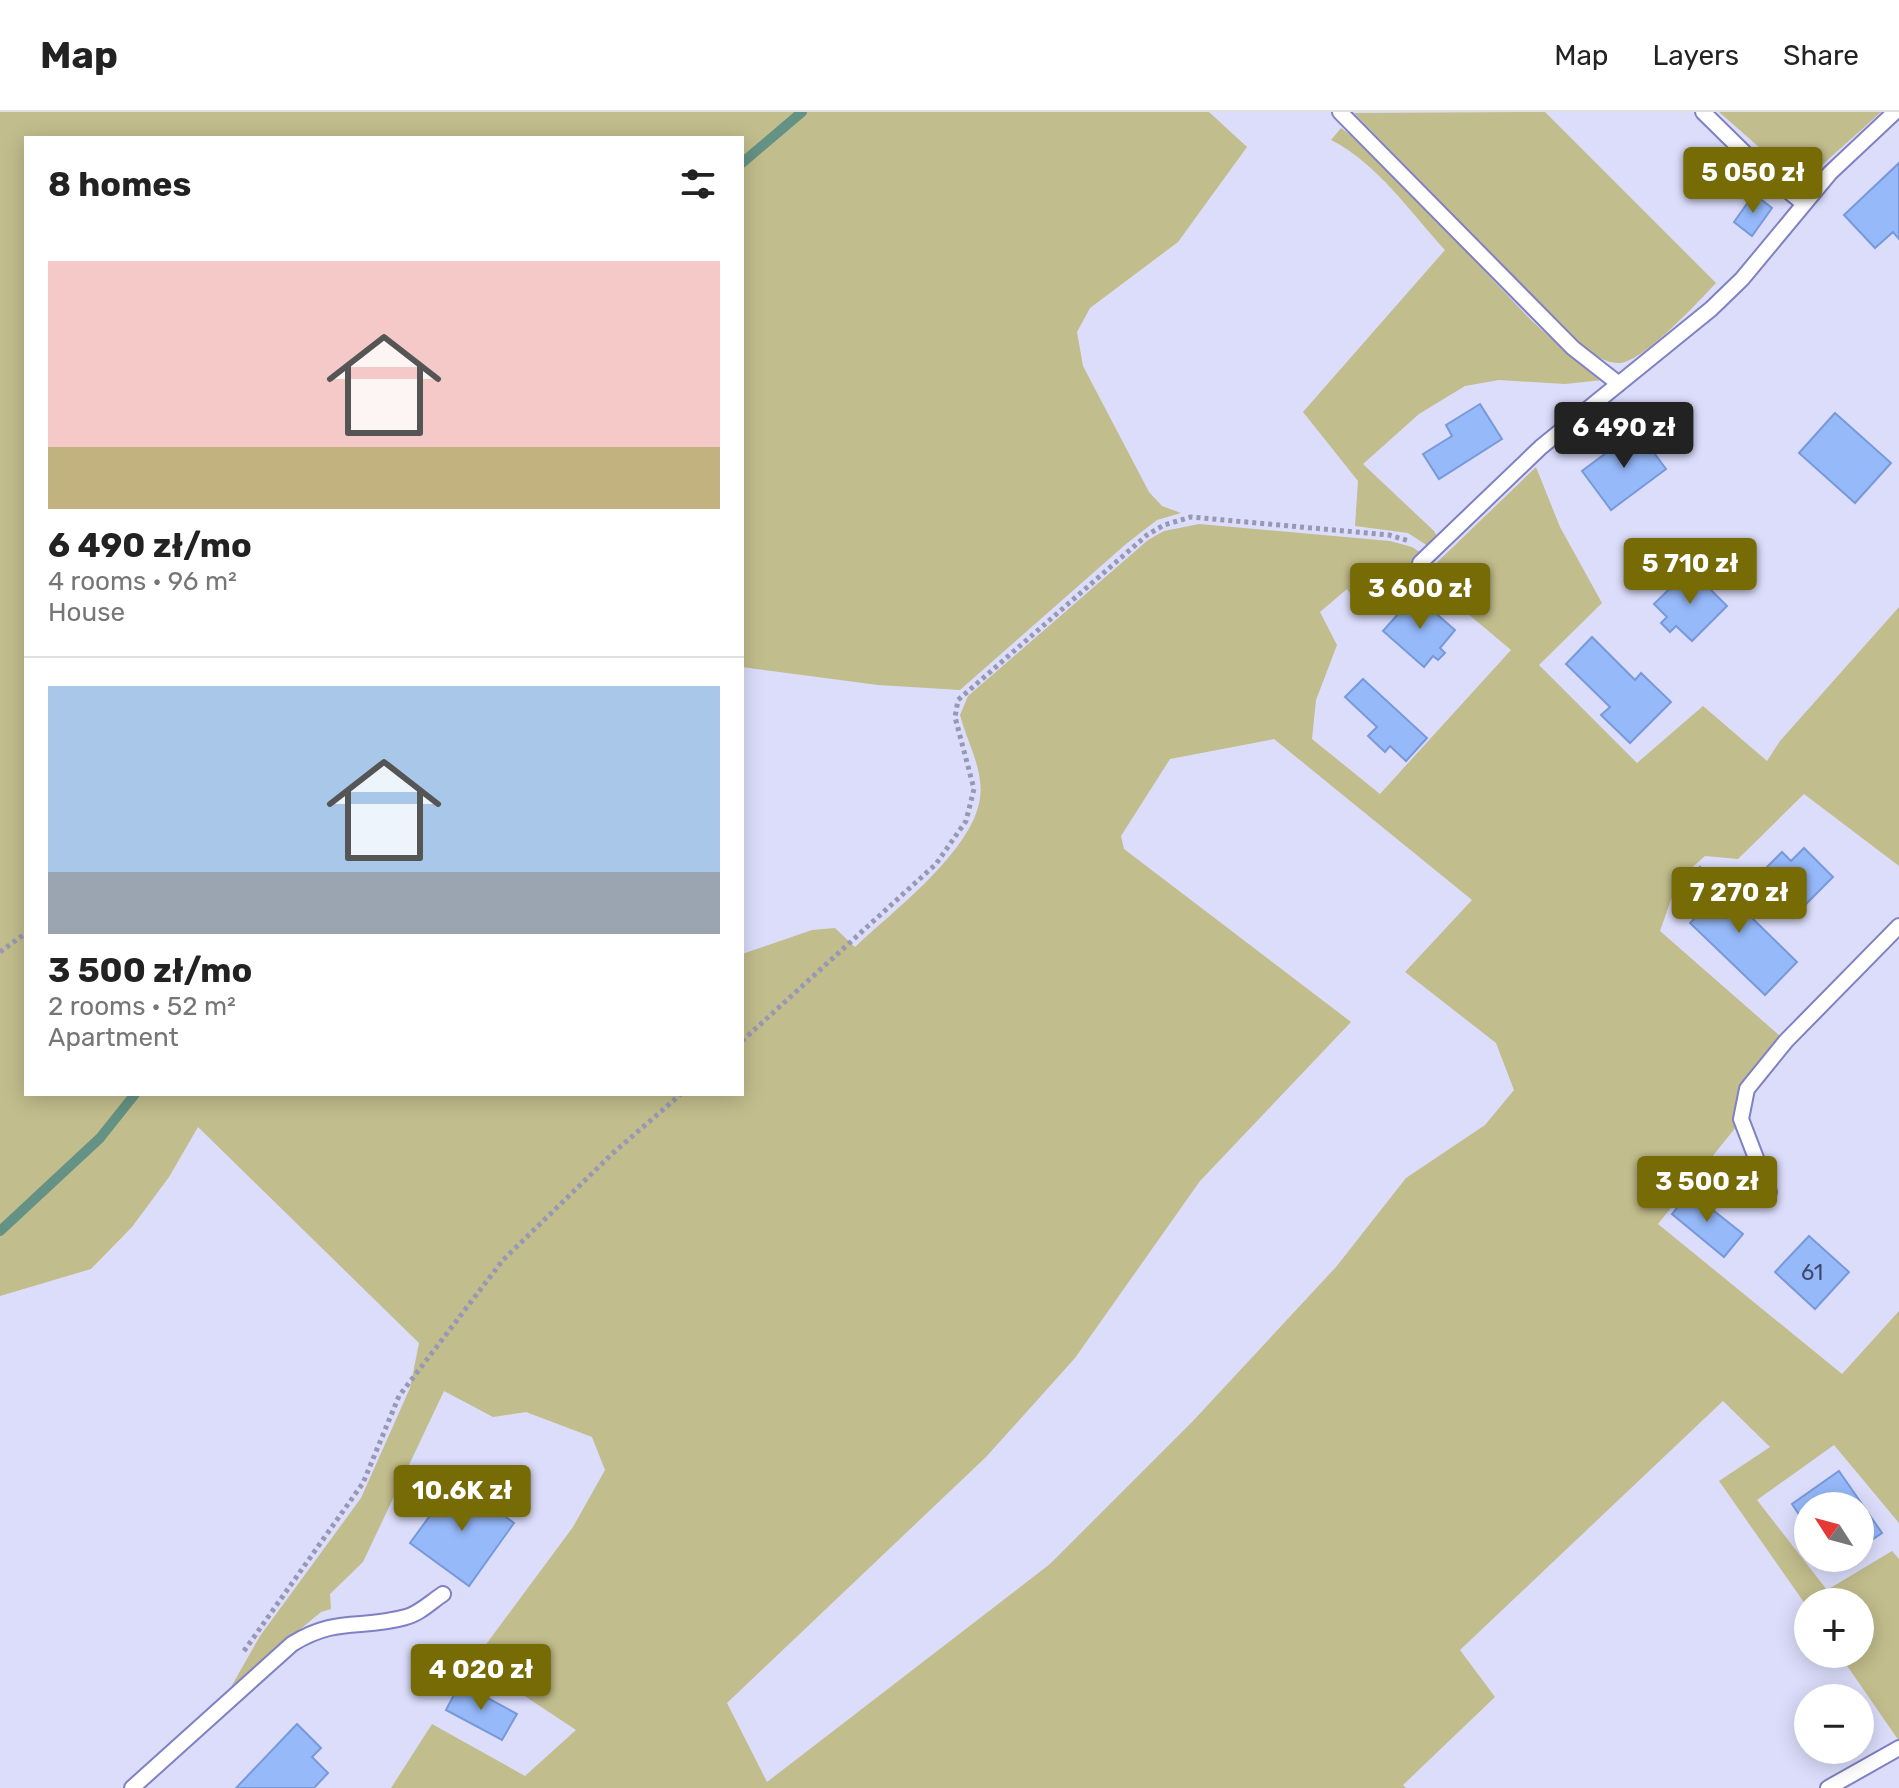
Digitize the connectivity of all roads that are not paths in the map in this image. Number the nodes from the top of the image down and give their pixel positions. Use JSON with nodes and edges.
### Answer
{"nodes":[{"id":1,"x":1340,"y":112,"type":"edge"},
{"id":2,"x":1703,"y":112,"type":"edge"},
{"id":3,"x":1895,"y":112,"type":"edge"},
{"id":4,"x":1803,"y":203,"type":"junction"},
{"id":5,"x":1619,"y":384,"type":"junction"},
{"id":6,"x":1425,"y":559,"type":"road end"},
{"id":7,"x":1899,"y":926,"type":"edge"},
{"id":8,"x":1769,"y":1192,"type":"dead end"},
{"id":9,"x":443,"y":1594,"type":"dead end"},
{"id":10,"x":1899,"y":1748,"type":"edge"},
{"id":11,"x":132,"y":1788,"type":"edge"},
{"id":12,"x":1828,"y":1788,"type":"edge"}],
"edges":[{"from":1,"to":5,"type":"lane"},
{"from":2,"to":4,"type":"lane"},
{"from":3,"to":4,"type":"lane"},
{"from":4,"to":5,"type":"lane"},
{"from":5,"to":6,"type":"lane"},
{"from":7,"to":8,"type":"lane"},
{"from":9,"to":11,"type":"lane"},
{"from":10,"to":12,"type":"lane"}]}
